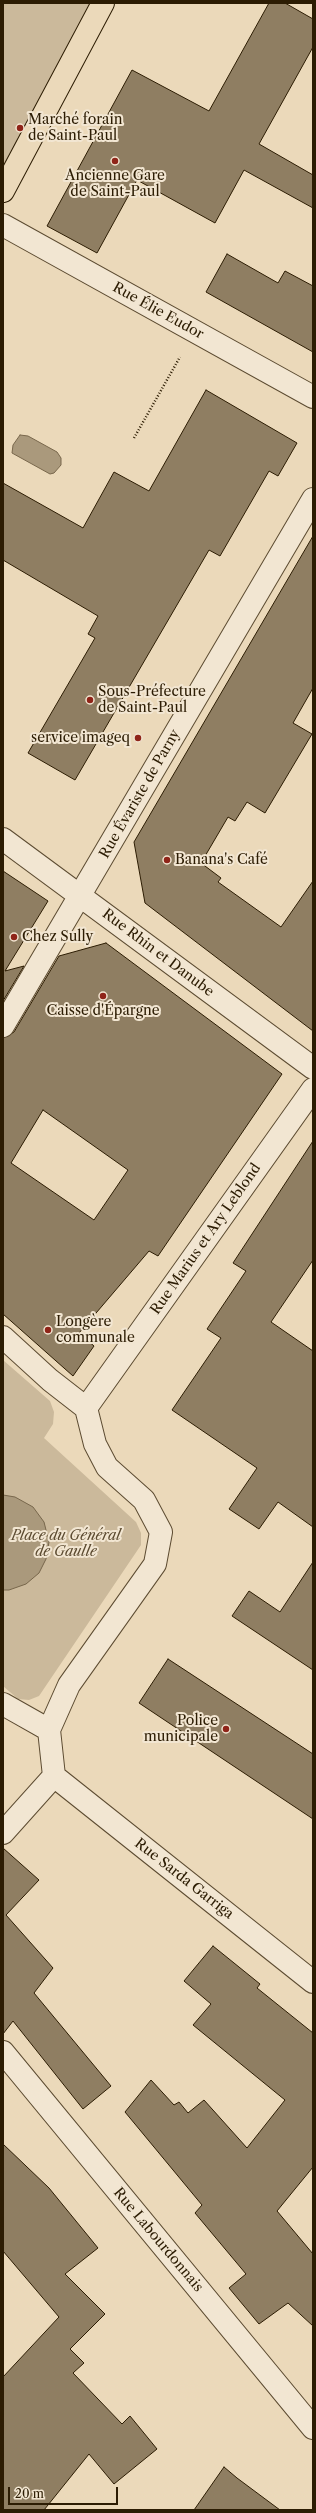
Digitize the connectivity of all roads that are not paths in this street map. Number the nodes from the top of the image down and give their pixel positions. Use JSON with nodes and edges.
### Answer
{"nodes":[{"id":1,"x":103,"y":3,"type":"edge"},
{"id":2,"x":3,"y":191,"type":"edge"},
{"id":3,"x":3,"y":225,"type":"edge"},
{"id":4,"x":313,"y":396,"type":"edge"},
{"id":5,"x":313,"y":499,"type":"edge"},
{"id":6,"x":3,"y":839,"type":"edge"},
{"id":7,"x":80,"y":895,"type":"junction"},
{"id":8,"x":3,"y":1026,"type":"edge"},
{"id":9,"x":313,"y":1068,"type":"edge"},
{"id":10,"x":313,"y":1089,"type":"edge"},
{"id":11,"x":3,"y":1337,"type":"edge"},
{"id":12,"x":86,"y":1408,"type":"junction"},
{"id":13,"x":3,"y":1704,"type":"edge"},
{"id":14,"x":49,"y":1730,"type":"junction"},
{"id":15,"x":54,"y":1776,"type":"junction"},
{"id":16,"x":3,"y":1833,"type":"edge"},
{"id":17,"x":313,"y":1982,"type":"edge"},
{"id":18,"x":3,"y":2052,"type":"edge"},
{"id":19,"x":313,"y":2428,"type":"edge"}],
"edges":[{"from":1,"to":2,"type":"main road"},
{"from":3,"to":4,"type":"street","name":"Rue Élie Eudor"},
{"from":5,"to":7,"type":"street","name":"Rue Évariste de Parny"},
{"from":6,"to":7,"type":"street","name":"Rue Rhin et Danube"},
{"from":7,"to":8,"type":"street","name":"Rue Évariste de Parny"},
{"from":7,"to":9,"type":"street","name":"Rue Rhin et Danube"},
{"from":10,"to":12,"type":"street","name":"Rue Marius et Ary Leblond"},
{"from":11,"to":12,"type":"street"},
{"from":12,"to":14,"type":"street"},
{"from":13,"to":14,"type":"street"},
{"from":14,"to":15,"type":"street"},
{"from":15,"to":16,"type":"street"},
{"from":15,"to":17,"type":"street","name":"Rue Sarda Garriga"},
{"from":18,"to":19,"type":"street","name":"Rue Labourdonnais"}]}
